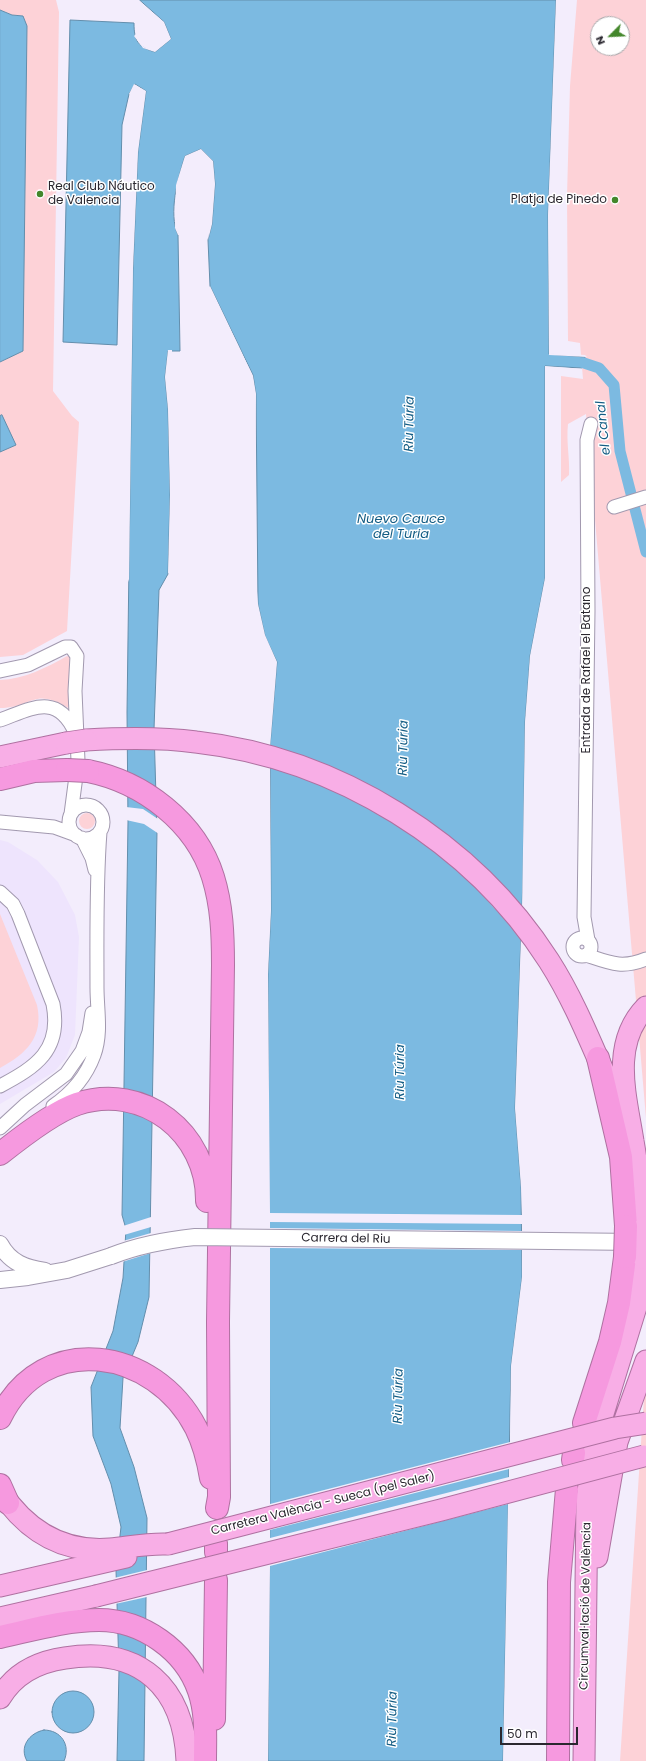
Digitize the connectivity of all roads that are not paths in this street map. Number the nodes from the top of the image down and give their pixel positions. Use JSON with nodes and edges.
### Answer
{"nodes":[{"id":1,"x":591,"y":424,"type":"dead end"},
{"id":2,"x":643,"y":498,"type":"edge"},
{"id":3,"x":617,"y":506,"type":"dead end"},
{"id":4,"x":2,"y":672,"type":"edge"},
{"id":5,"x":0,"y":712,"type":"edge"},
{"id":6,"x":19,"y":712,"type":"junction"},
{"id":7,"x":0,"y":720,"type":"edge"},
{"id":8,"x":76,"y":739,"type":"junction"},
{"id":9,"x":0,"y":757,"type":"edge"},
{"id":10,"x":77,"y":772,"type":"junction"},
{"id":11,"x":0,"y":779,"type":"edge"},
{"id":12,"x":93,"y":806,"type":"junction"},
{"id":13,"x":71,"y":814,"type":"junction"},
{"id":14,"x":0,"y":822,"type":"edge"},
{"id":15,"x":100,"y":832,"type":"junction"},
{"id":16,"x":79,"y":837,"type":"junction"},
{"id":17,"x":98,"y":880,"type":"junction"},
{"id":18,"x":0,"y":892,"type":"edge"},
{"id":19,"x":646,"y":959,"type":"edge"},
{"id":20,"x":97,"y":989,"type":"junction"},
{"id":21,"x":646,"y":1007,"type":"edge"},
{"id":22,"x":646,"y":1015,"type":"edge"},
{"id":23,"x":598,"y":1058,"type":"joint"},
{"id":24,"x":0,"y":1086,"type":"edge"},
{"id":25,"x":0,"y":1128,"type":"edge"},
{"id":26,"x":0,"y":1145,"type":"edge"},
{"id":27,"x":0,"y":1154,"type":"edge"},
{"id":28,"x":639,"y":1238,"type":"edge"},
{"id":29,"x":0,"y":1244,"type":"edge"},
{"id":30,"x":51,"y":1272,"type":"junction"},
{"id":31,"x":0,"y":1280,"type":"edge"},
{"id":32,"x":646,"y":1361,"type":"edge"},
{"id":33,"x":646,"y":1414,"type":"edge"},
{"id":34,"x":0,"y":1418,"type":"edge"},
{"id":35,"x":584,"y":1423,"type":"dead end"},
{"id":36,"x":646,"y":1423,"type":"edge"},
{"id":37,"x":615,"y":1428,"type":"junction"},
{"id":38,"x":220,"y":1445,"type":"junction"},
{"id":39,"x":645,"y":1456,"type":"edge"},
{"id":40,"x":567,"y":1489,"type":"dead end"},
{"id":41,"x":3,"y":1493,"type":"edge"},
{"id":42,"x":96,"y":1557,"type":"junction"},
{"id":43,"x":216,"y":1580,"type":"dead end"},
{"id":44,"x":4,"y":1585,"type":"edge"},
{"id":45,"x":8,"y":1626,"type":"edge"},
{"id":46,"x":585,"y":1635,"type":"junction"},
{"id":47,"x":0,"y":1698,"type":"edge"},
{"id":48,"x":186,"y":1761,"type":"edge"},
{"id":49,"x":204,"y":1761,"type":"edge"},
{"id":50,"x":213,"y":1761,"type":"edge"},
{"id":51,"x":558,"y":1761,"type":"edge"},
{"id":52,"x":584,"y":1761,"type":"edge"}],
"edges":[{"from":1,"to":19,"type":"street","name":"Entrada de Rafael el Batano"},
{"from":2,"to":3,"type":"street"},
{"from":4,"to":8,"type":"street"},
{"from":5,"to":6,"type":"street"},
{"from":6,"to":7,"type":"street"},
{"from":6,"to":8,"type":"street"},
{"from":8,"to":9,"type":"highway"},
{"from":8,"to":10,"type":"street"},
{"from":8,"to":23,"type":"highway"},
{"from":10,"to":11,"type":"highway"},
{"from":10,"to":12,"type":"street"},
{"from":10,"to":13,"type":"street"},
{"from":10,"to":38,"type":"highway"},
{"from":12,"to":13,"type":"street"},
{"from":12,"to":15,"type":"street"},
{"from":13,"to":16,"type":"street"},
{"from":14,"to":16,"type":"street"},
{"from":15,"to":16,"type":"street"},
{"from":15,"to":17,"type":"street"},
{"from":16,"to":17,"type":"street"},
{"from":17,"to":20,"type":"street"},
{"from":18,"to":24,"type":"street"},
{"from":20,"to":25,"type":"street"},
{"from":20,"to":26,"type":"street"},
{"from":21,"to":28,"type":"highway","name":"Circumval·lació de València"},
{"from":22,"to":28,"type":"street"},
{"from":23,"to":28,"type":"highway"},
{"from":27,"to":38,"type":"highway"},
{"from":28,"to":30,"type":"street","name":"Carrera del Riu","bridge":true},
{"from":28,"to":35,"type":"highway"},
{"from":28,"to":46,"type":"highway","name":"Circumval·lació de València"},
{"from":29,"to":30,"type":"street","name":"Carrera del Riu"},
{"from":30,"to":31,"type":"street","name":"Carrera del Riu"},
{"from":32,"to":46,"type":"highway"},
{"from":33,"to":37,"type":"highway"},
{"from":34,"to":38,"type":"highway"},
{"from":36,"to":37,"type":"highway","name":"Carretera València - Sueca (pel Saler)","bridge":true},
{"from":37,"to":42,"type":"highway","name":"Carretera València - Sueca (pel Saler)","bridge":true},
{"from":39,"to":45,"type":"highway","bridge":true},
{"from":40,"to":51,"type":"highway","name":"Circumval·lació de València"},
{"from":41,"to":42,"type":"highway"},
{"from":42,"to":44,"type":"highway"},
{"from":43,"to":50,"type":"highway"},
{"from":45,"to":49,"type":"highway"},
{"from":46,"to":52,"type":"highway","name":"Circumval·lació de València"},
{"from":47,"to":48,"type":"highway"}]}
